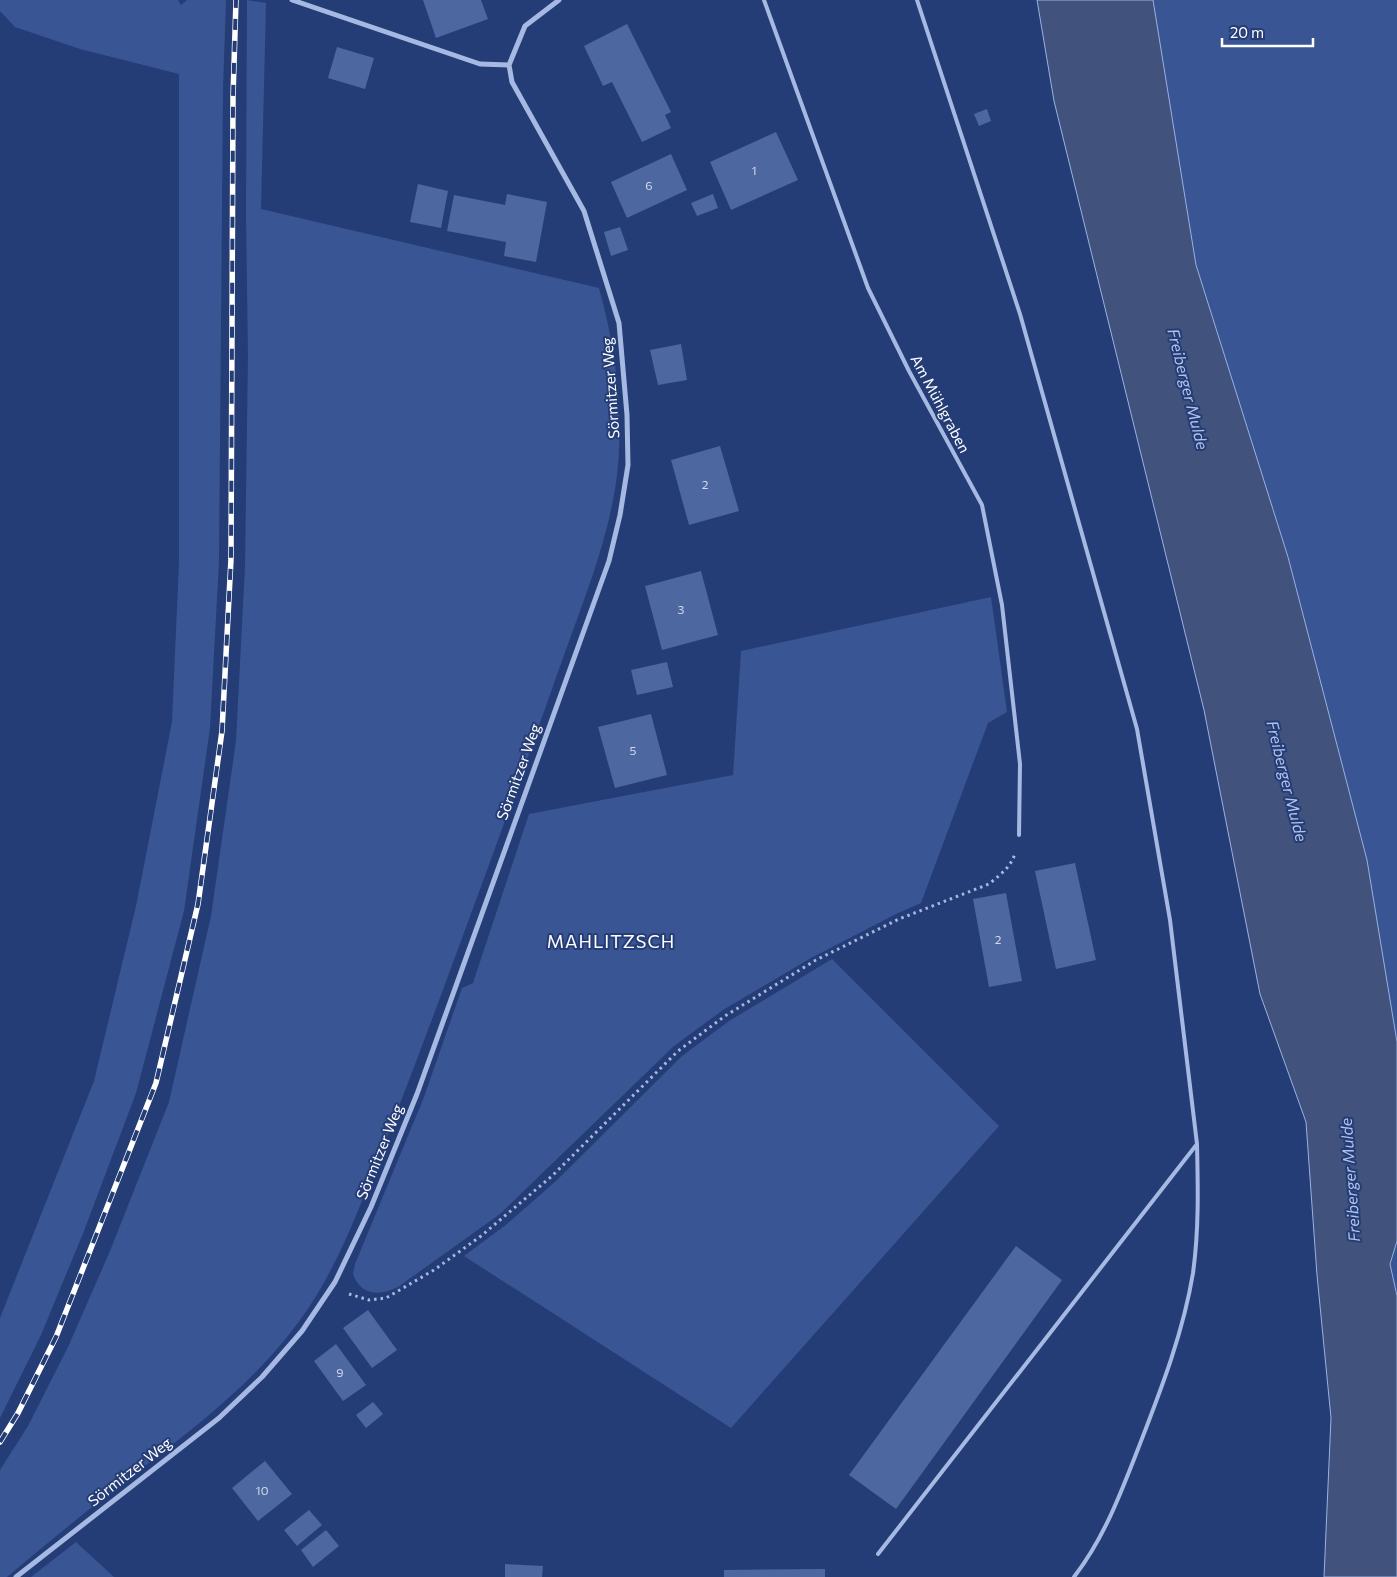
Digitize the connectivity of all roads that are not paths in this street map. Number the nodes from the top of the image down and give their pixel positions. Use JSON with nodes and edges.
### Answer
{"nodes":[{"id":1,"x":292,"y":0,"type":"edge"},
{"id":2,"x":558,"y":0,"type":"edge"},
{"id":3,"x":764,"y":0,"type":"edge"},
{"id":4,"x":917,"y":0,"type":"edge"},
{"id":5,"x":509,"y":65,"type":"junction"},
{"id":6,"x":1019,"y":835,"type":"road end"},
{"id":7,"x":1197,"y":1144,"type":"junction"},
{"id":8,"x":878,"y":1554,"type":"dead end"},
{"id":9,"x":16,"y":1577,"type":"edge"},
{"id":10,"x":1074,"y":1577,"type":"edge"}],
"edges":[{"from":1,"to":5,"type":"street"},
{"from":2,"to":5,"type":"street"},
{"from":3,"to":6,"type":"lane","name":"Am Mühlgraben"},
{"from":4,"to":7,"type":"lane"},
{"from":5,"to":9,"type":"street","name":"Sörmitzer Weg"},
{"from":7,"to":8,"type":"lane"},
{"from":7,"to":10,"type":"lane"}]}
